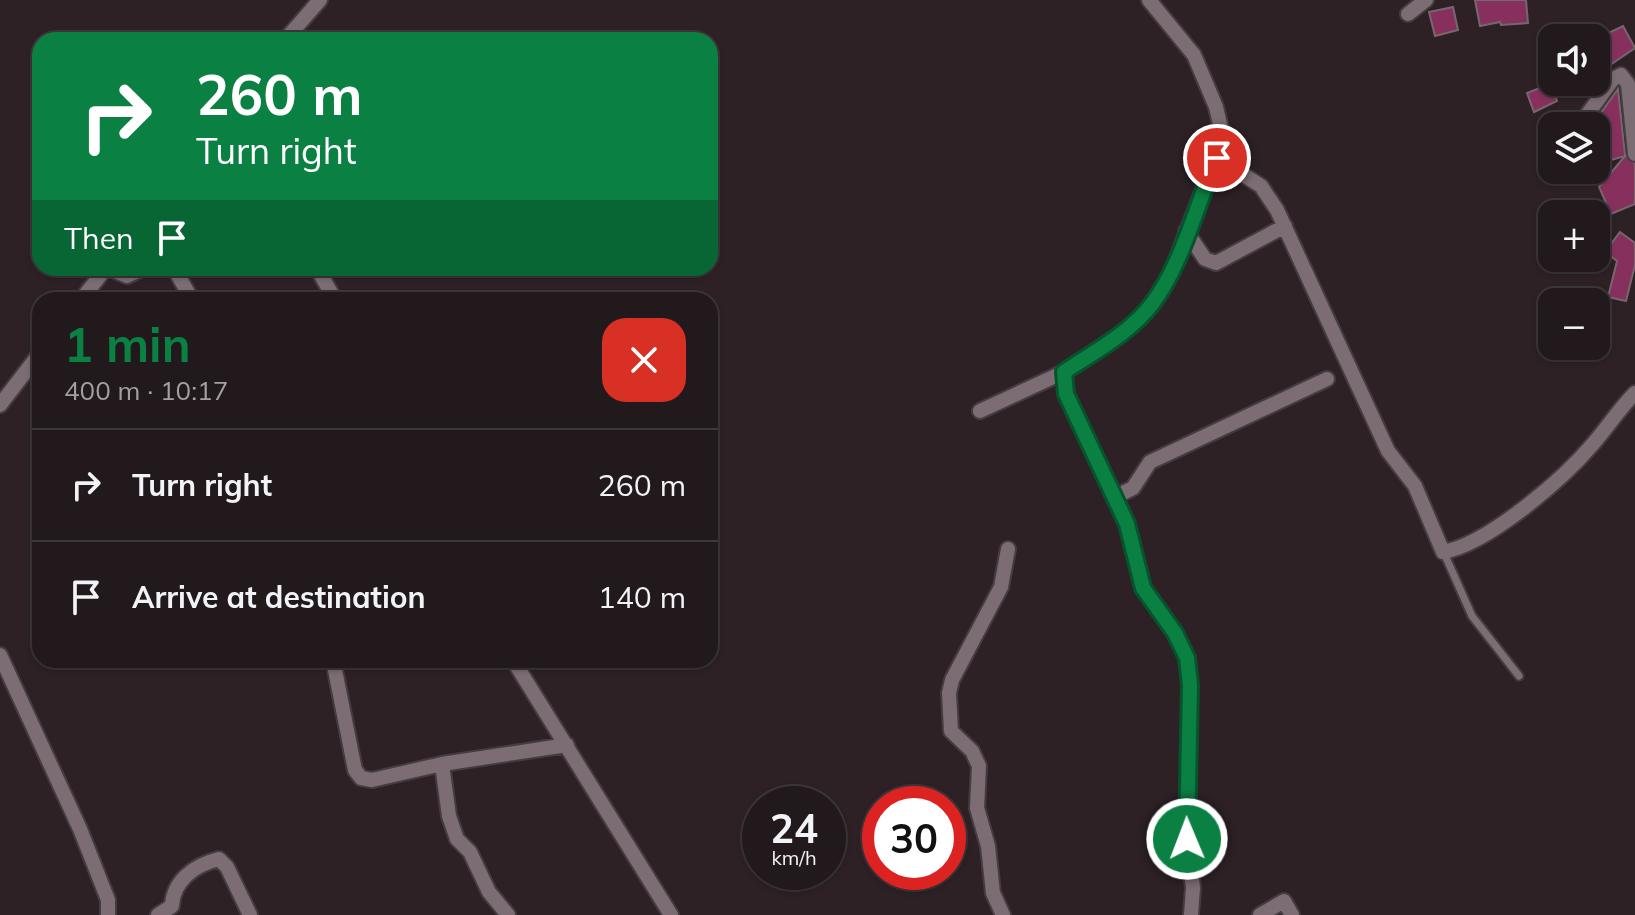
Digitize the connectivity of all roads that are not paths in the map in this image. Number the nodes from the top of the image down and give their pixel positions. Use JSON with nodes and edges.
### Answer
{"nodes":[{"id":1,"x":320,"y":0,"type":"edge"},
{"id":2,"x":1149,"y":0,"type":"edge"},
{"id":3,"x":1426,"y":0,"type":"edge"},
{"id":4,"x":1408,"y":14,"type":"dead end"},
{"id":5,"x":292,"y":32,"type":"edge"},
{"id":6,"x":1589,"y":112,"type":"edge"},
{"id":7,"x":1635,"y":154,"type":"edge"},
{"id":8,"x":1217,"y":158,"type":"junction"},
{"id":9,"x":1285,"y":226,"type":"junction"},
{"id":10,"x":1186,"y":231,"type":"junction"},
{"id":11,"x":32,"y":363,"type":"edge"},
{"id":12,"x":1064,"y":372,"type":"junction"},
{"id":13,"x":1327,"y":379,"type":"dead end"},
{"id":14,"x":1635,"y":393,"type":"edge"},
{"id":15,"x":0,"y":405,"type":"edge"},
{"id":16,"x":980,"y":411,"type":"dead end"},
{"id":17,"x":1115,"y":497,"type":"junction"},
{"id":18,"x":1008,"y":549,"type":"dead end"},
{"id":19,"x":1443,"y":552,"type":"junction"},
{"id":20,"x":0,"y":655,"type":"edge"},
{"id":21,"x":335,"y":668,"type":"edge"},
{"id":22,"x":518,"y":668,"type":"edge"},
{"id":23,"x":1519,"y":676,"type":"dead end"},
{"id":24,"x":567,"y":745,"type":"junction"},
{"id":25,"x":442,"y":764,"type":"junction"},
{"id":26,"x":108,"y":915,"type":"edge"},
{"id":27,"x":158,"y":915,"type":"edge"},
{"id":28,"x":250,"y":915,"type":"edge"},
{"id":29,"x":508,"y":915,"type":"edge"},
{"id":30,"x":671,"y":915,"type":"edge"},
{"id":31,"x":1003,"y":915,"type":"edge"},
{"id":32,"x":1191,"y":915,"type":"edge"},
{"id":33,"x":1260,"y":915,"type":"edge"},
{"id":34,"x":1292,"y":915,"type":"edge"}],
"edges":[{"from":1,"to":5,"type":"street"},
{"from":2,"to":8,"type":"street"},
{"from":3,"to":4,"type":"street"},
{"from":6,"to":7,"type":"street"},
{"from":8,"to":9,"type":"street"},
{"from":8,"to":10,"type":"street"},
{"from":9,"to":10,"type":"street"},
{"from":9,"to":19,"type":"street"},
{"from":10,"to":12,"type":"street"},
{"from":11,"to":15,"type":"street"},
{"from":12,"to":16,"type":"street"},
{"from":12,"to":17,"type":"street"},
{"from":13,"to":17,"type":"street"},
{"from":14,"to":19,"type":"street"},
{"from":17,"to":32,"type":"street"},
{"from":18,"to":31,"type":"street"},
{"from":19,"to":23,"type":"lane"},
{"from":20,"to":26,"type":"street"},
{"from":21,"to":25,"type":"street"},
{"from":22,"to":24,"type":"street"},
{"from":24,"to":25,"type":"street"},
{"from":24,"to":30,"type":"street"},
{"from":25,"to":29,"type":"street"},
{"from":27,"to":28,"type":"street"},
{"from":33,"to":34,"type":"street"}]}
